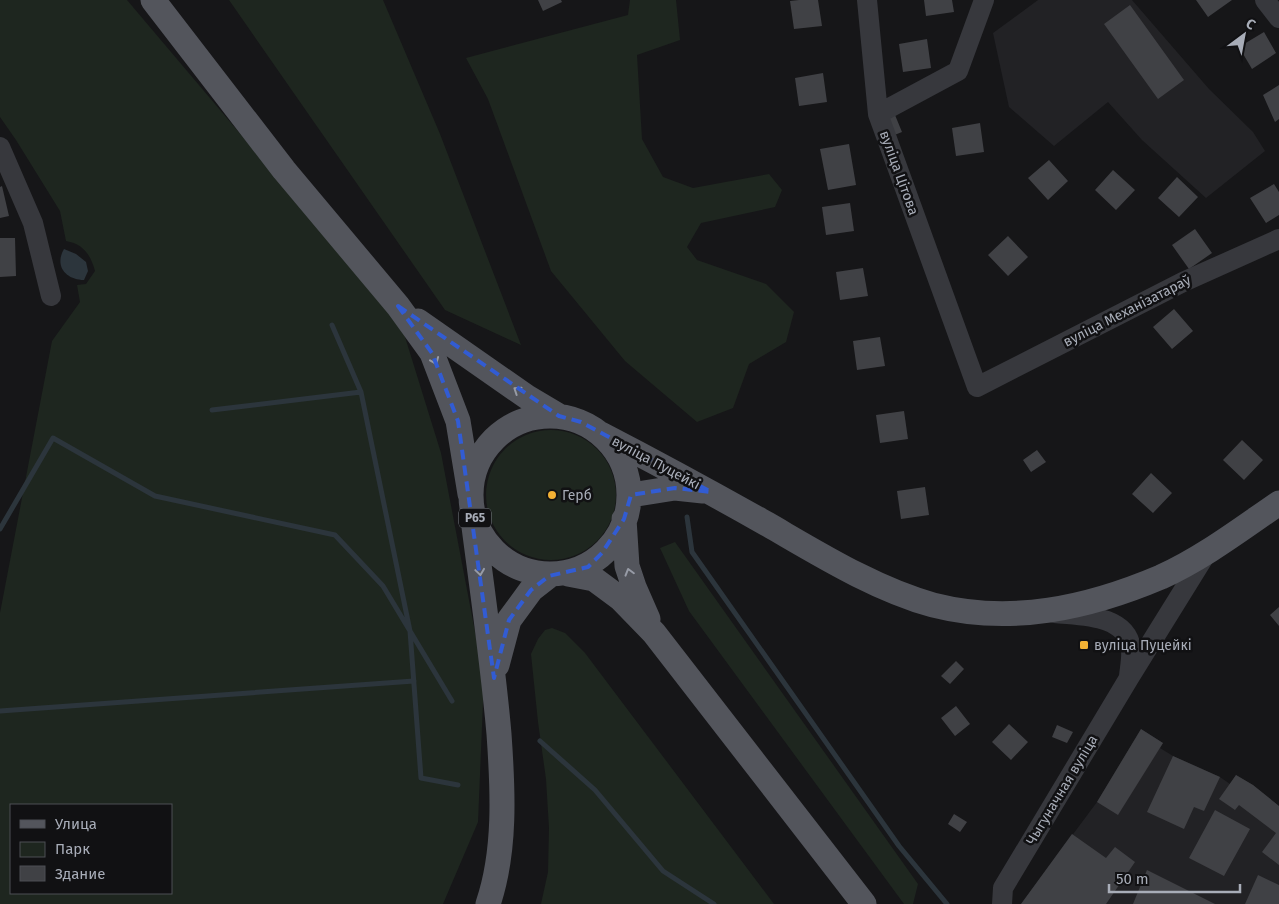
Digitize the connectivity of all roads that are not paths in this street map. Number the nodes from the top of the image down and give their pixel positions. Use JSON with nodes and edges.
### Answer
{"nodes":[{"id":1,"x":153,"y":0,"type":"edge"},
{"id":2,"x":867,"y":0,"type":"edge"},
{"id":3,"x":984,"y":0,"type":"edge"},
{"id":4,"x":1266,"y":0,"type":"edge"},
{"id":5,"x":1279,"y":18,"type":"edge"},
{"id":6,"x":878,"y":114,"type":"junction"},
{"id":7,"x":0,"y":147,"type":"edge"},
{"id":8,"x":1279,"y":239,"type":"edge"},
{"id":9,"x":51,"y":296,"type":"dead end"},
{"id":10,"x":398,"y":306,"type":"junction"},
{"id":11,"x":977,"y":387,"type":"joint"},
{"id":12,"x":559,"y":416,"type":"junction"},
{"id":13,"x":601,"y":434,"type":"junction"},
{"id":14,"x":711,"y":492,"type":"junction"},
{"id":15,"x":631,"y":495,"type":"junction"},
{"id":16,"x":471,"y":500,"type":"junction"},
{"id":17,"x":1279,"y":503,"type":"edge"},
{"id":18,"x":624,"y":519,"type":"junction"},
{"id":19,"x":1206,"y":554,"type":"junction"},
{"id":20,"x":559,"y":575,"type":"junction"},
{"id":21,"x":1044,"y":612,"type":"junction"},
{"id":22,"x":654,"y":633,"type":"junction"},
{"id":23,"x":494,"y":678,"type":"junction"},
{"id":24,"x":1129,"y":678,"type":"junction"},
{"id":25,"x":488,"y":904,"type":"edge"},
{"id":26,"x":864,"y":904,"type":"edge"},
{"id":27,"x":1002,"y":904,"type":"edge"}],
"edges":[{"from":1,"to":10,"type":"main road"},
{"from":2,"to":6,"type":"street"},
{"from":3,"to":6,"type":"street","name":"вуліца Цітова"},
{"from":4,"to":5,"type":"street"},
{"from":6,"to":11,"type":"street","name":"вуліца Цітова"},
{"from":7,"to":9,"type":"street"},
{"from":8,"to":11,"type":"street","name":"вуліца Механізатараў"},
{"from":12,"to":10,"type":"main road","one_way":true},
{"from":10,"to":16,"type":"main road","one_way":true},
{"from":12,"to":13,"type":"main road","number":"Р65"},
{"from":12,"to":16,"type":"main road","number":"Р65"},
{"from":13,"to":14,"type":"main road","name":"вуліца Пуцейкі"},
{"from":13,"to":15,"type":"main road","number":"Р65"},
{"from":14,"to":15,"type":"main road","name":"вуліца Пуцейкі"},
{"from":14,"to":21,"type":"main road","name":"вуліца Пуцейкі"},
{"from":15,"to":18,"type":"main road","number":"Р65"},
{"from":16,"to":20,"type":"main road","number":"Р65"},
{"from":16,"to":23,"type":"main road","number":"Р65","one_way":true},
{"from":17,"to":19,"type":"main road","name":"вуліца Пуцейкі"},
{"from":18,"to":20,"type":"main road","number":"Р65"},
{"from":22,"to":18,"type":"main road","number":"Р65","one_way":true},
{"from":19,"to":21,"type":"main road","name":"вуліца Пуцейкі"},
{"from":19,"to":24,"type":"street","name":"Чыгуначная вуліца"},
{"from":20,"to":22,"type":"main road","number":"Р65"},
{"from":20,"to":23,"type":"main road","number":"Р65"},
{"from":21,"to":24,"type":"street"},
{"from":22,"to":26,"type":"main road","number":"Р65"},
{"from":23,"to":25,"type":"main road","number":"Р65"},
{"from":24,"to":27,"type":"street","name":"Чыгуначная вуліца"}]}
